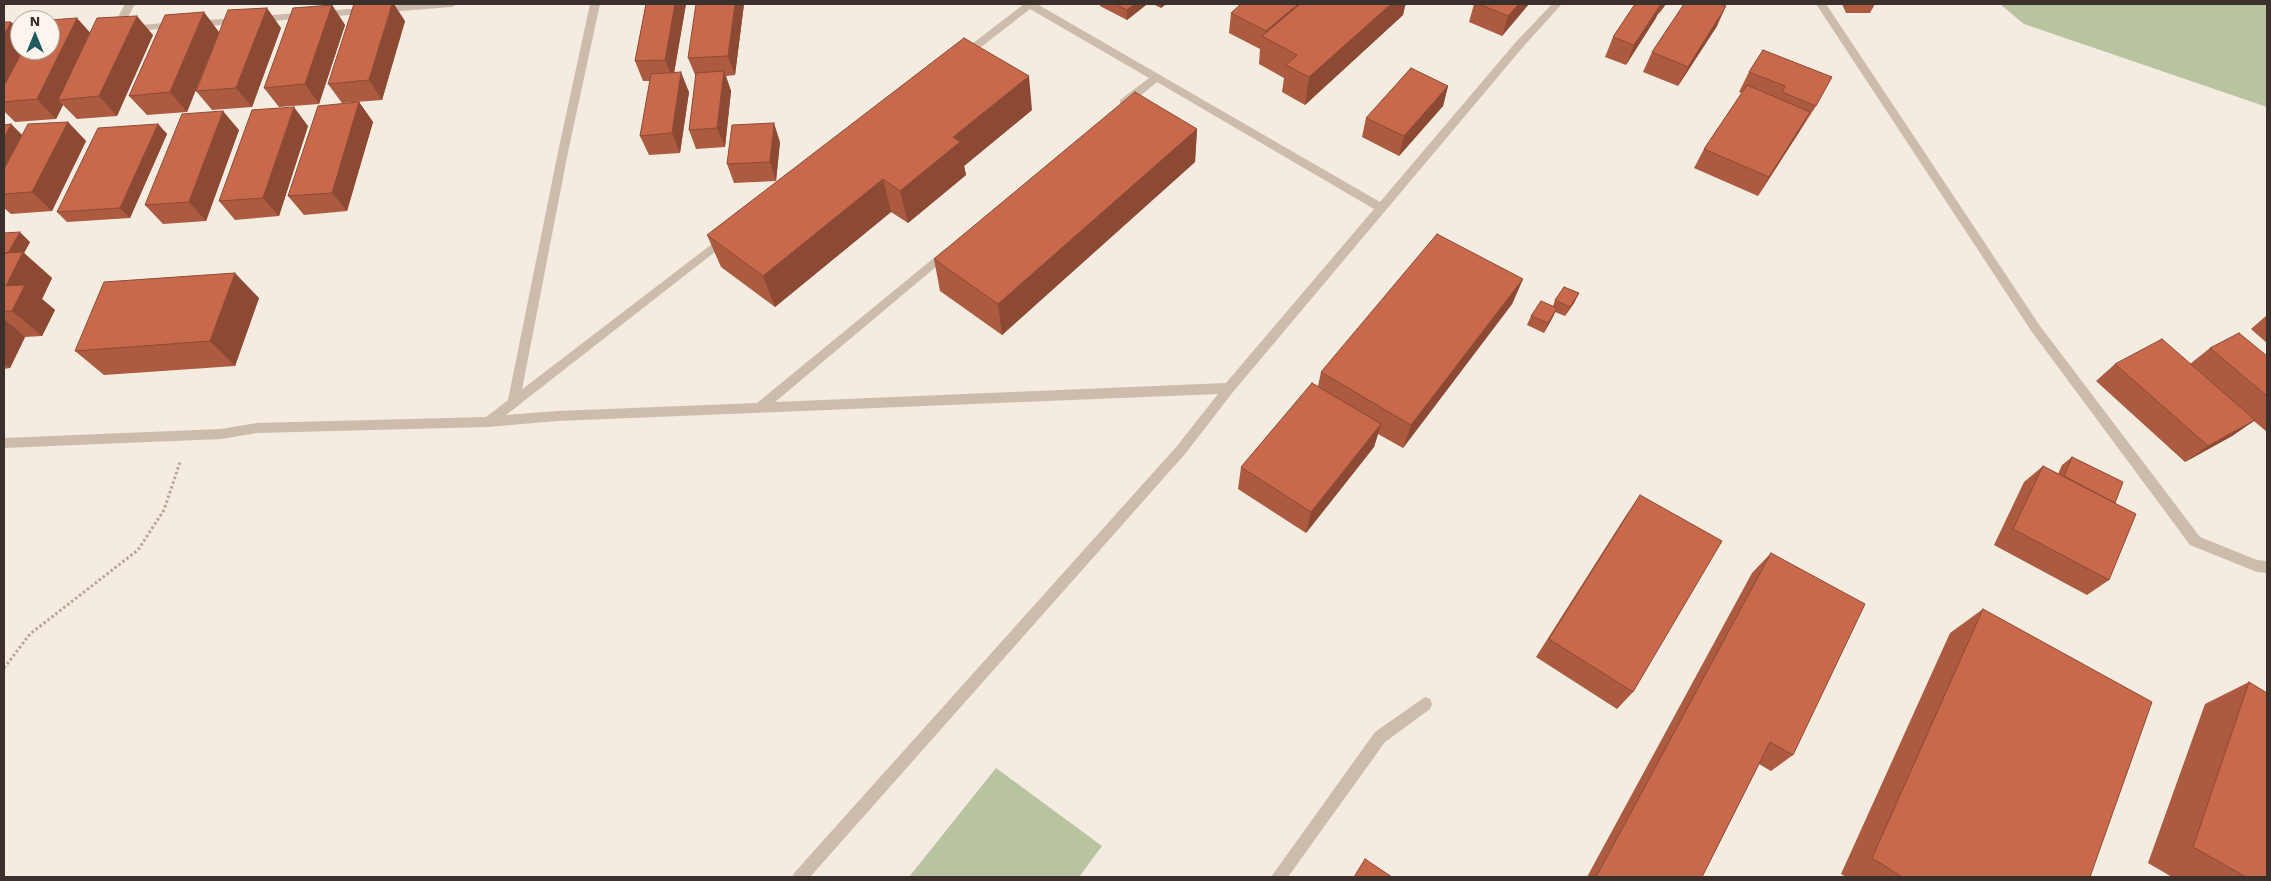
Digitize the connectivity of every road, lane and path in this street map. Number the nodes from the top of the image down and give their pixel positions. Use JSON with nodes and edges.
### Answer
{"nodes":[{"id":1,"x":130,"y":4,"type":"edge"},
{"id":2,"x":452,"y":4,"type":"edge"},
{"id":3,"x":595,"y":4,"type":"edge"},
{"id":4,"x":1030,"y":4,"type":"edge"},
{"id":5,"x":1557,"y":4,"type":"edge"},
{"id":6,"x":1821,"y":4,"type":"edge"},
{"id":7,"x":951,"y":65,"type":"edge"},
{"id":8,"x":1155,"y":78,"type":"junction"},
{"id":9,"x":1117,"y":109,"type":"edge"},
{"id":10,"x":1381,"y":208,"type":"junction"},
{"id":11,"x":737,"y":229,"type":"edge"},
{"id":12,"x":958,"y":242,"type":"edge"},
{"id":13,"x":1230,"y":388,"type":"junction"},
{"id":14,"x":514,"y":400,"type":"junction"},
{"id":15,"x":760,"y":407,"type":"junction"},
{"id":16,"x":488,"y":422,"type":"junction"},
{"id":17,"x":188,"y":435,"type":"junction"},
{"id":18,"x":4,"y":443,"type":"edge"},
{"id":19,"x":2267,"y":567,"type":"edge"},
{"id":20,"x":4,"y":668,"type":"edge"},
{"id":21,"x":1425,"y":704,"type":"dead end"},
{"id":22,"x":800,"y":877,"type":"edge"},
{"id":23,"x":1278,"y":877,"type":"edge"}],
"edges":[{"from":1,"to":2,"type":"street"},
{"from":3,"to":14,"type":"street"},
{"from":4,"to":7,"type":"street"},
{"from":4,"to":8,"type":"street"},
{"from":5,"to":10,"type":"street"},
{"from":6,"to":19,"type":"street"},
{"from":8,"to":9,"type":"street"},
{"from":8,"to":10,"type":"street"},
{"from":10,"to":13,"type":"street"},
{"from":11,"to":14,"type":"street"},
{"from":12,"to":15,"type":"street"},
{"from":13,"to":15,"type":"street"},
{"from":13,"to":22,"type":"street"},
{"from":14,"to":16,"type":"street"},
{"from":15,"to":16,"type":"street"},
{"from":16,"to":17,"type":"street"},
{"from":17,"to":18,"type":"street"},
{"from":17,"to":20,"type":"path"},
{"from":21,"to":23,"type":"street"}]}
